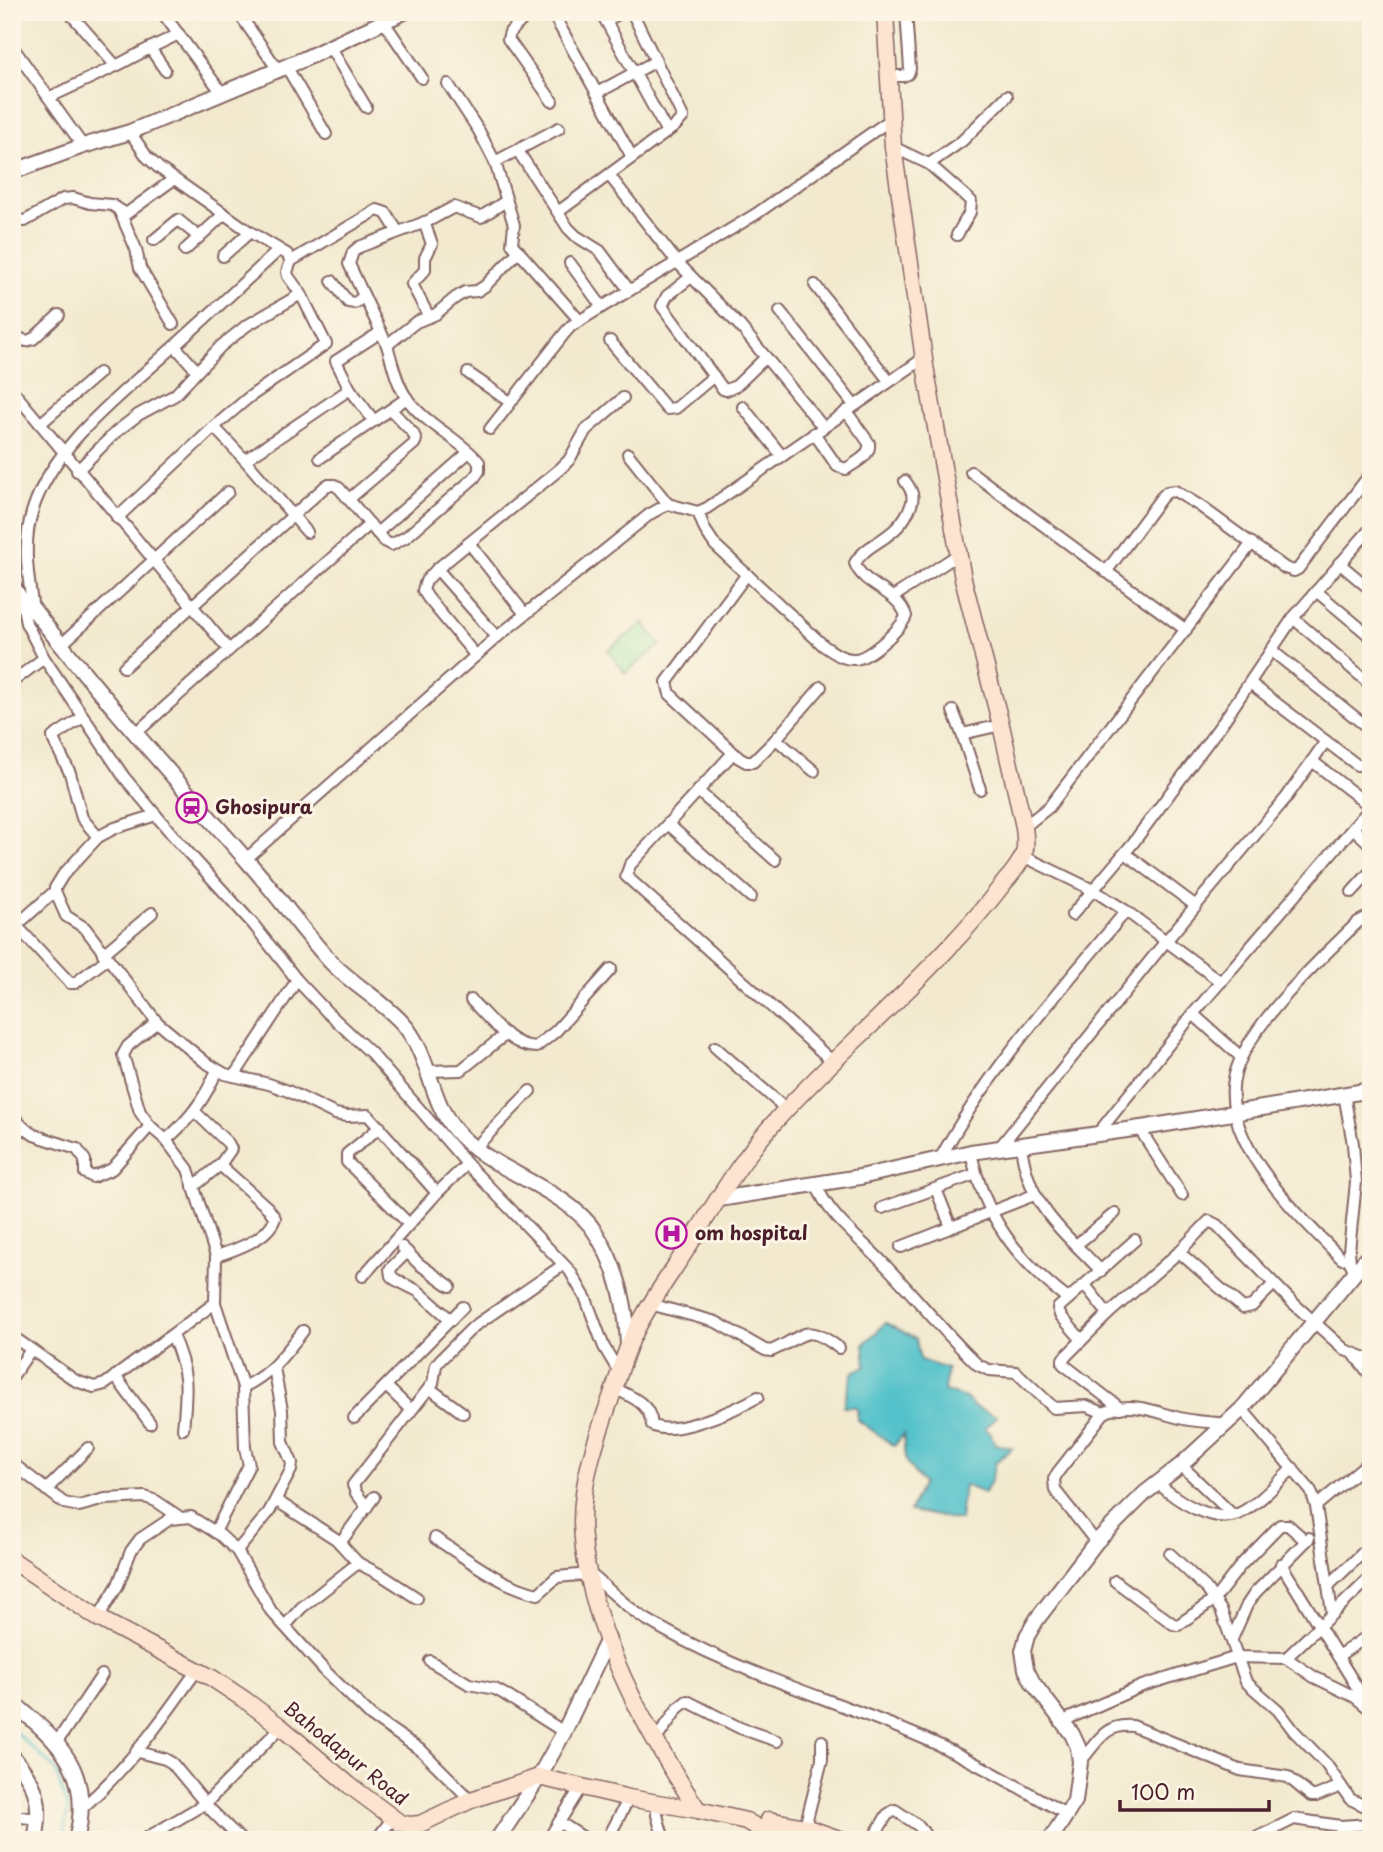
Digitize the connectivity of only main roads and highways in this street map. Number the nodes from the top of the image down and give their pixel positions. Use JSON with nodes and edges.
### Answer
{"nodes":[{"id":1,"x":885,"y":12,"type":"edge"},
{"id":2,"x":12,"y":1560,"type":"edge"},
{"id":3,"x":698,"y":1810,"type":"junction"},
{"id":4,"x":385,"y":1833,"type":"edge"},
{"id":5,"x":806,"y":1834,"type":"edge"},
{"id":6,"x":842,"y":1840,"type":"edge"}],
"edges":[{"from":1,"to":3,"type":"main road"},
{"from":2,"to":4,"type":"main road","name":"Bahodapur Road"},
{"from":3,"to":4,"type":"main road","name":"Bahodapur Road"},
{"from":3,"to":5,"type":"main road"},
{"from":5,"to":6,"type":"main road"}]}
